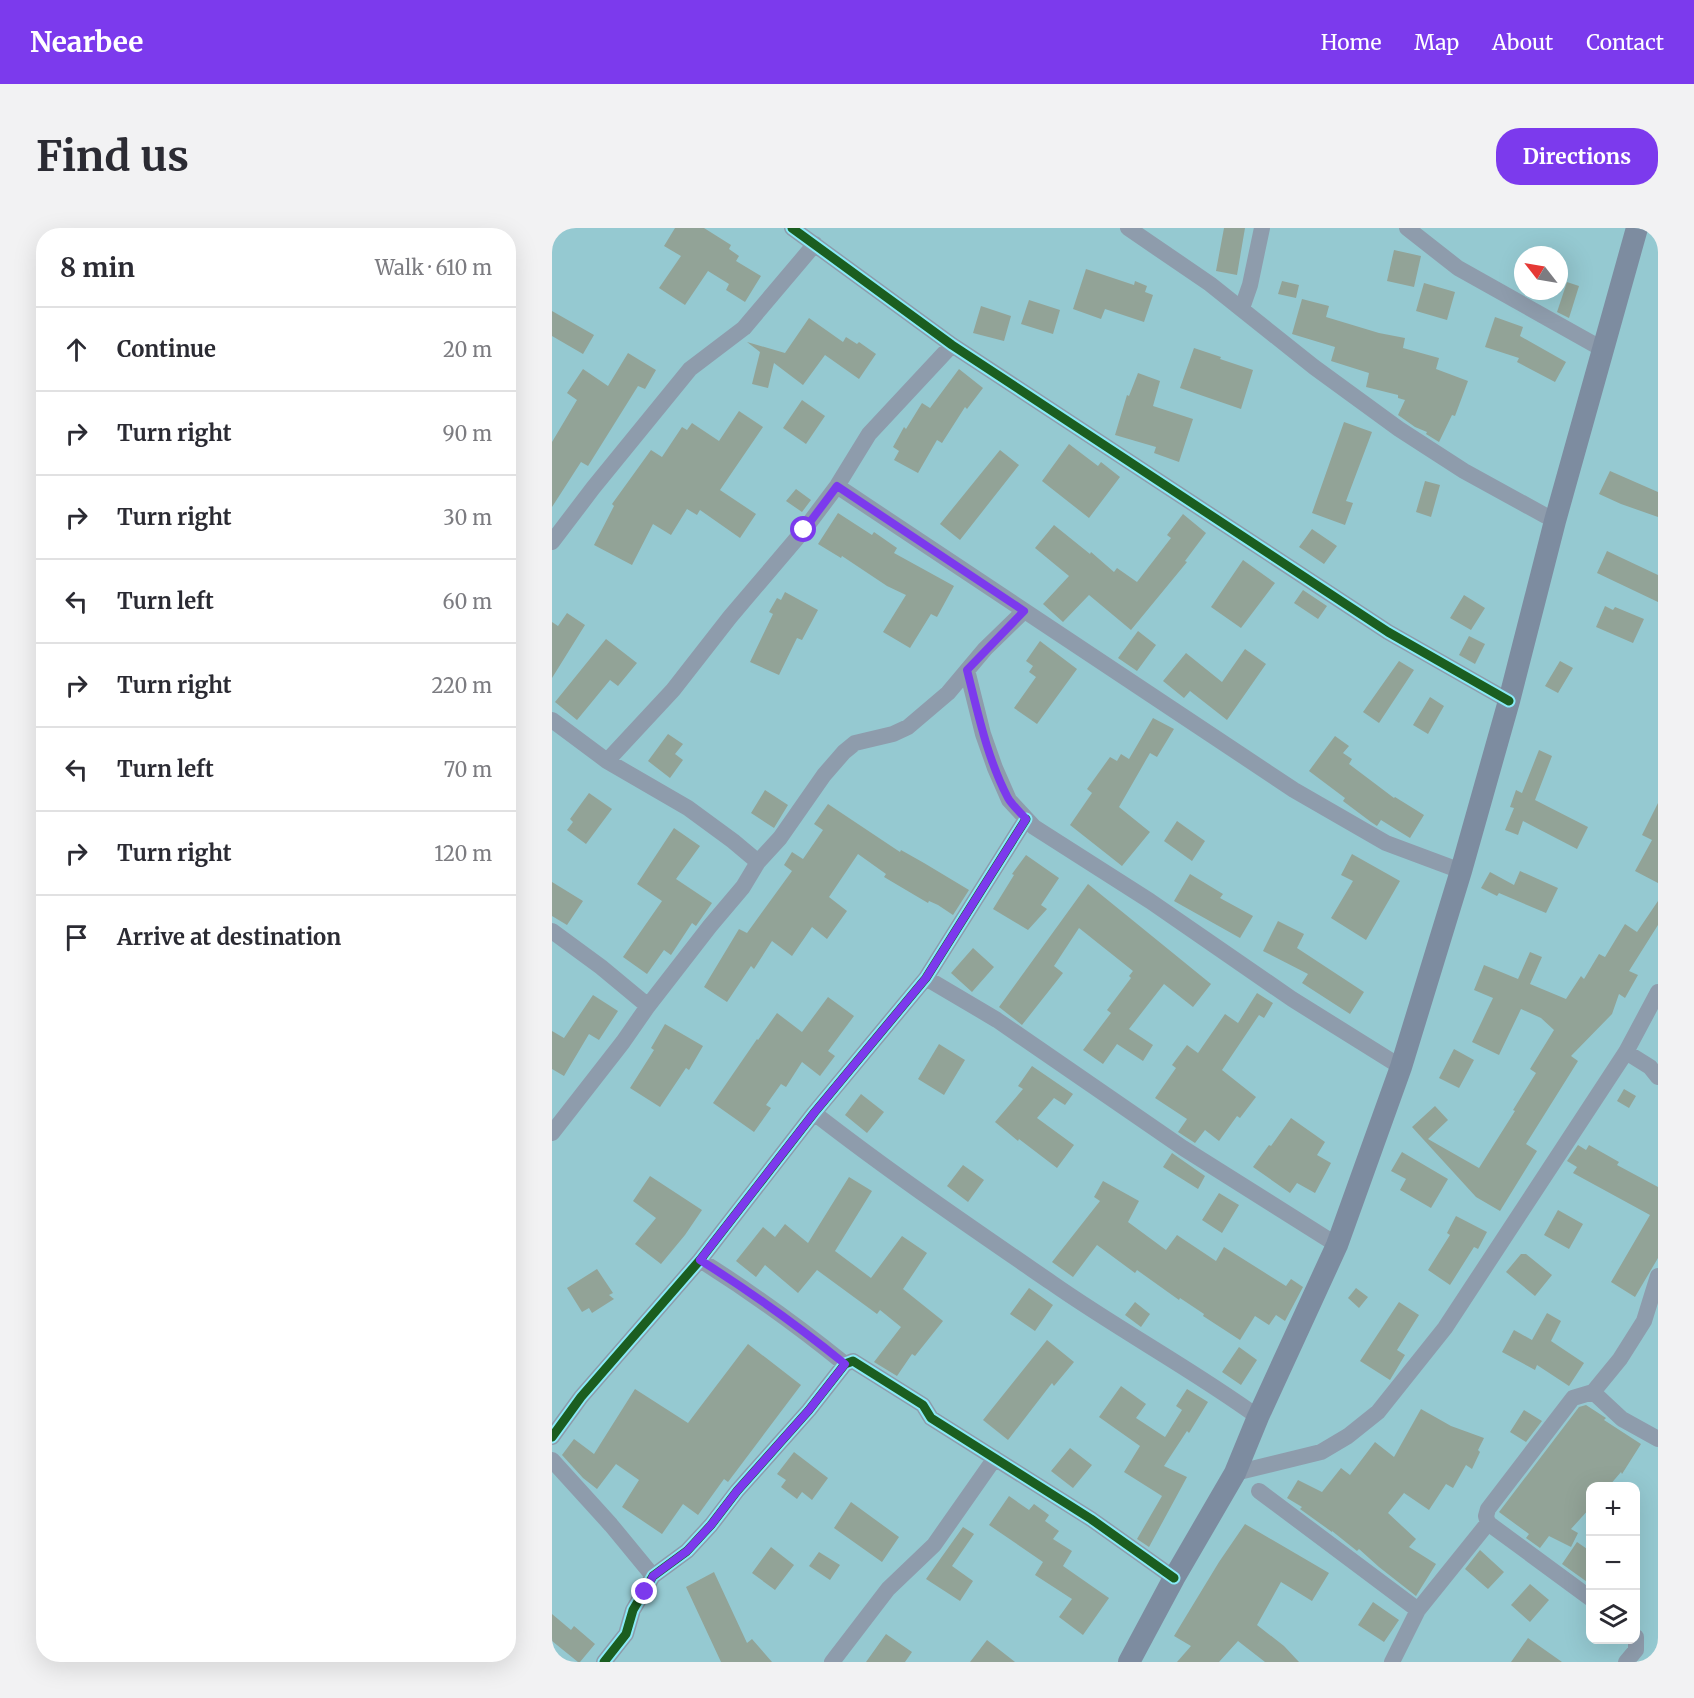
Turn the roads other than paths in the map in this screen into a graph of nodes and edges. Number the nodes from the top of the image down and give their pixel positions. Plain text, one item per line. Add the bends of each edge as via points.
1 (792, 228) edge
2 (1128, 228) edge
3 (1262, 228) edge
4 (1407, 228) edge
5 (1637, 228) edge
6 (815, 244) junction
7 (1242, 308) junction
8 (952, 345) junction
9 (1604, 350) junction
10 (837, 486) junction
11 (1555, 521) junction
12 (552, 542) edge
13 (1024, 611) junction
14 (967, 670) junction
15 (1509, 701) junction
16 (552, 720) edge
17 (607, 761) junction
18 (1026, 819) junction
19 (758, 862) junction
20 (1461, 871) junction
21 (552, 932) edge
22 (926, 978) junction
23 (1658, 992) edge
24 (648, 1006) junction
25 (1626, 1052) junction
26 (1401, 1067) junction
27 (1658, 1077) edge
28 (814, 1113) junction
29 (552, 1133) edge
30 (1337, 1245) junction
31 (700, 1260) junction
32 (1658, 1276) edge
33 (845, 1364) junction
34 (1593, 1392) junction
35 (1258, 1417) junction
36 (552, 1437) edge
37 (1658, 1439) edge
38 (995, 1458) junction
39 (552, 1460) edge
40 (1235, 1473) junction
41 (1259, 1491) dead end
42 (1488, 1523) junction
43 (653, 1576) junction
44 (1173, 1578) junction
45 (1586, 1596) edge
46 (1418, 1610) junction
47 (1636, 1644) edge
48 (604, 1662) edge
49 (832, 1662) edge
50 (1129, 1662) edge
51 (1392, 1662) edge
52 (1628, 1662) edge

1 - 6 street
2 - 7 street
3 - 7 street
4 - 9 street via 1458,268
5 - 9 main road
6 - 8 street
6 - 12 street via 744,328 690,369
7 - 11 street via 1399,429 1464,471
8 - 10 street via 868,434
8 - 15 street via 1388,632
9 - 11 main road
10 - 13 street
10 - 17 street via 673,690
11 - 15 main road
13 - 14 street
13 - 20 street via 1294,790 1386,843
14 - 18 street via 995,768 1009,800
14 - 19 street via 948,693 908,727 855,743 844,752
15 - 20 main road
16 - 17 street
17 - 19 street via 688,808
18 - 22 street
18 - 26 street via 1292,999
19 - 24 street via 743,887
20 - 26 main road
21 - 24 street
22 - 28 street
22 - 30 street via 998,1020 1183,1148
23 - 25 street
24 - 29 street
25 - 27 street
25 - 40 street via 1445,1328 1378,1412 1321,1452
26 - 30 main road
28 - 31 street
28 - 35 street via 881,1165 1052,1284
30 - 35 main road
31 - 33 street via 756,1295
31 - 36 street via 581,1397
32 - 34 street via 1644,1321
33 - 38 street via 853,1361 867,1369 923,1405 932,1418
33 - 43 street via 711,1525 687,1551
34 - 37 street via 1622,1419
34 - 42 street via 1574,1398 1488,1509
35 - 40 main road
38 - 44 street via 1091,1519
38 - 49 street via 934,1545 888,1589
39 - 43 street
40 - 44 main road
41 - 46 street
42 - 45 street
42 - 46 street
43 - 48 street via 633,1610 626,1634
44 - 50 main road
46 - 51 street
47 - 52 street

